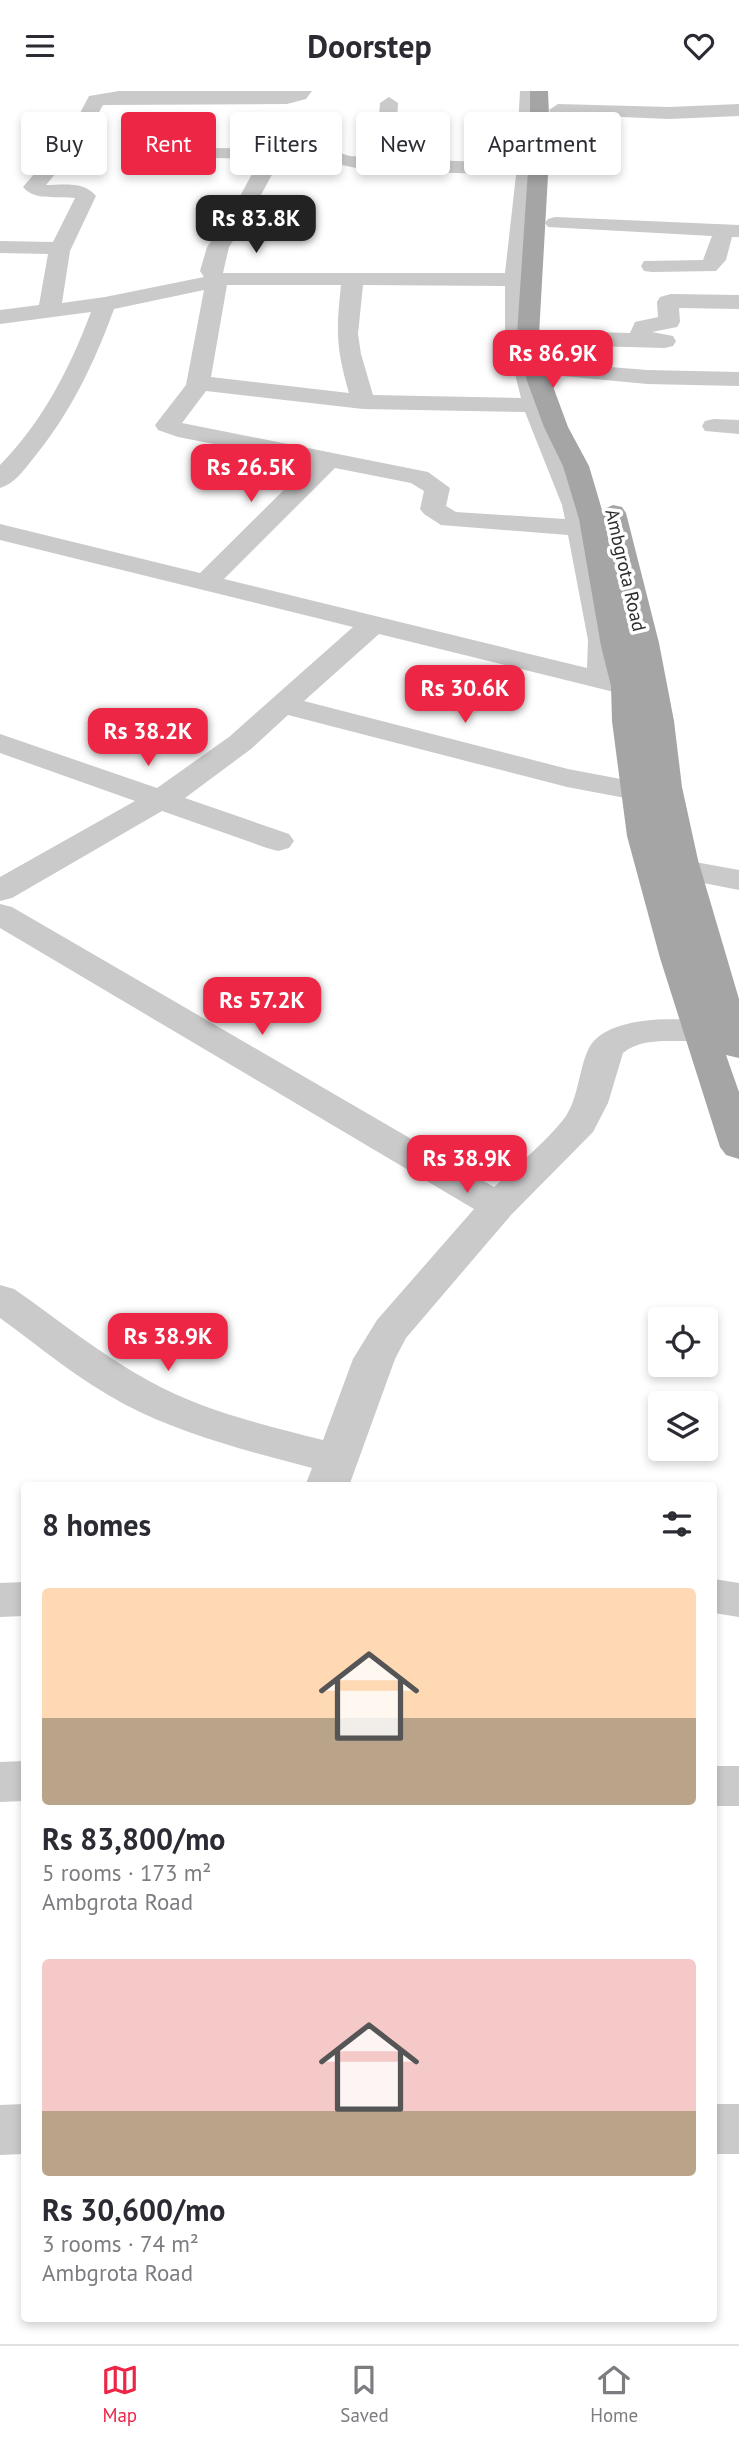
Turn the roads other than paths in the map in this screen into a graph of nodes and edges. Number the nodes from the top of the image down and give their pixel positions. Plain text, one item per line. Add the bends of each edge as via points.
1 (303, 91) edge
2 (529, 91) edge
3 (230, 94) edge
4 (551, 97) edge
5 (389, 103) dead end
6 (739, 110) edge
7 (388, 112) edge
8 (528, 112) edge
9 (230, 157) edge
10 (261, 175) edge
11 (525, 175) edge
12 (555, 223) junction
13 (731, 230) edge
14 (0, 247) edge
15 (59, 248) junction
16 (652, 266) dead end
17 (353, 278) junction
18 (217, 279) junction
19 (516, 280) junction
20 (739, 302) edge
21 (105, 304) junction
22 (50, 312) junction
23 (0, 317) edge
24 (553, 338) junction
25 (643, 341) junction
26 (685, 342) dead end
27 (561, 370) junction
28 (739, 379) edge
29 (199, 383) junction
30 (363, 402) junction
31 (534, 405) junction
32 (714, 426) dead end
33 (739, 427) edge
34 (330, 459) junction
35 (0, 479) edge
36 (580, 528) junction
37 (0, 532) edge
38 (206, 582) junction
39 (373, 624) junction
40 (613, 683) junction
41 (283, 705) junction
42 (0, 743) edge
43 (636, 791) junction
44 (162, 800) junction
45 (278, 841) dead end
46 (684, 870) junction
47 (739, 880) edge
48 (0, 891) edge
49 (0, 914) edge
50 (727, 1028) edge
51 (739, 1147) edge
52 (497, 1206) junction
53 (0, 1298) edge
54 (331, 1472) edge
55 (717, 1596) edge
56 (21, 1599) edge
57 (0, 1600) edge
58 (739, 1600) edge
59 (21, 1781) edge
60 (0, 1782) edge
61 (717, 1786) edge
62 (739, 1786) edge
63 (21, 2129) edge
64 (717, 2129) edge
65 (739, 2129) edge
66 (0, 2130) edge

1 - 3 street via 291,97
2 - 8 street
3 - 9 street via 213,158
3 - 15 street via 96,100 78,134 33,187 85,194
4 - 6 street via 659,113
4 - 12 main road, Ambgrota Road
4 - 40 main road via 540,139 527,331 539,381 576,467 592,519 612,631
5 - 7 street
10 - 18 street via 218,247 211,271
11 - 19 street
12 - 13 street
12 - 24 main road, Ambgrota Road
13 - 16 street via 708,266
14 - 15 street
15 - 22 street
17 - 18 street
17 - 19 street
17 - 30 street via 347,334
18 - 21 street
18 - 29 street
19 - 31 street via 516,334
20 - 25 street via 668,302 669,322 643,327
21 - 22 street
21 - 35 street via 56,416
22 - 23 street
24 - 25 street
24 - 27 main road, Ambgrota Road
25 - 26 street
27 - 28 street
27 - 46 main road, Ambgrota Road via 621,537
29 - 30 street
29 - 34 street via 168,422 170,427
30 - 31 street
31 - 36 street via 571,493
32 - 33 street
34 - 36 street via 428,480 438,492 435,512 450,519
34 - 38 street
36 - 40 street
37 - 38 street
38 - 39 street
39 - 40 street
39 - 41 street
40 - 43 main road via 627,722
41 - 43 street via 567,778
41 - 44 street
42 - 44 street
43 - 50 main road via 656,886
44 - 45 street
44 - 48 street
46 - 47 street
46 - 50 main road, Ambgrota Road
49 - 52 street
50 - 51 main road
50 - 52 street via 635,1032 612,1043 580,1124
52 - 54 street via 391,1330 374,1359
53 - 54 street via 137,1392
55 - 58 street
56 - 57 street
59 - 60 street
61 - 62 street
63 - 66 street
64 - 65 street

